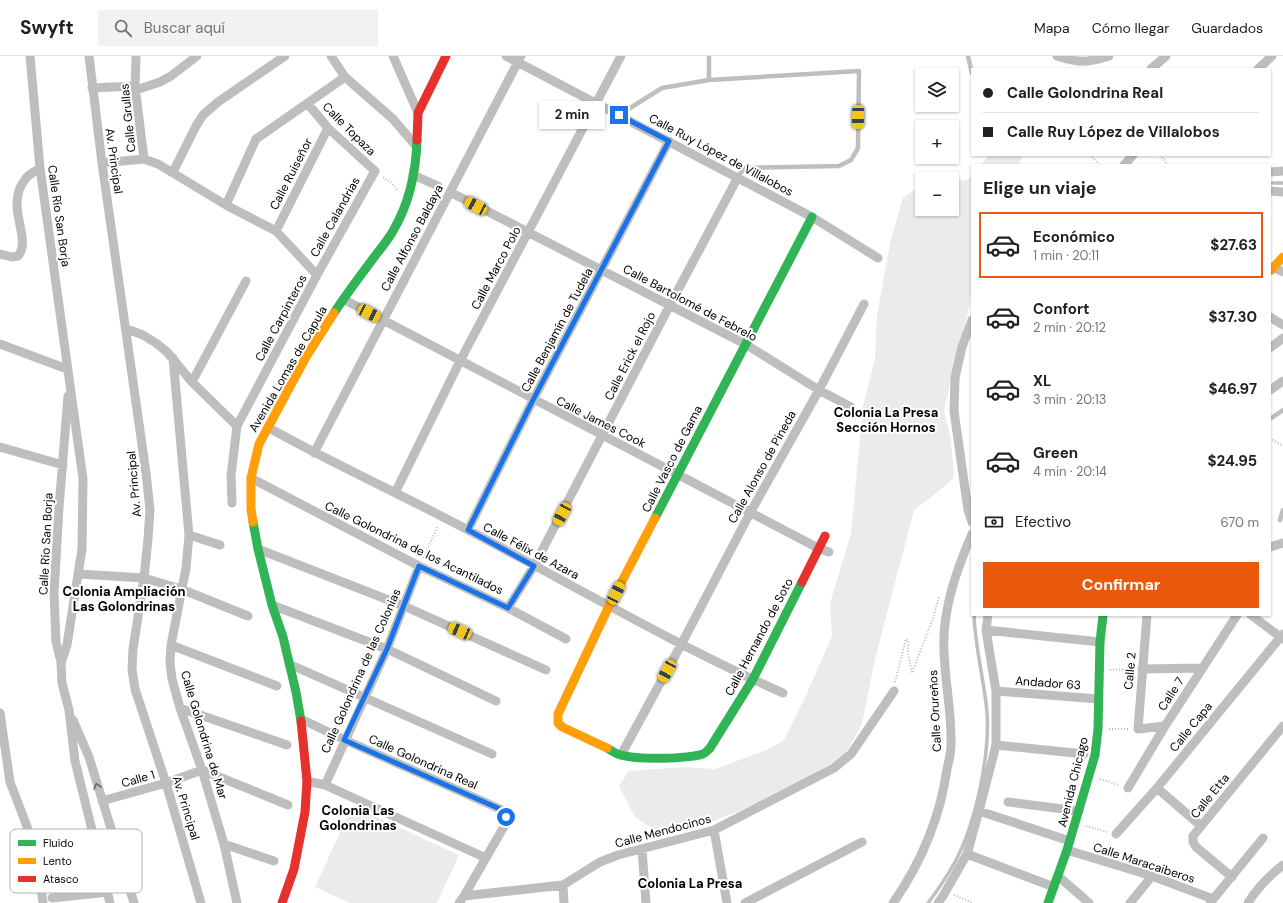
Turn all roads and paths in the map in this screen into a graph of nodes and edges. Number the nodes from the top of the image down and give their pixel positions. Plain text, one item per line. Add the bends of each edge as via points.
1 (30, 56) edge
2 (89, 56) edge
3 (136, 56) edge
4 (197, 56) edge
5 (285, 56) edge
6 (331, 56) edge
7 (392, 56) edge
8 (446, 56) edge
9 (506, 56) edge
10 (621, 56) edge
11 (709, 56) edge
12 (968, 56) edge
13 (1057, 56) edge
14 (1109, 56) edge
15 (1166, 56) edge
16 (1272, 56) edge
17 (519, 59) edge
18 (1094, 65) edge
19 (1152, 68) edge
20 (1259, 68) edge
21 (971, 69) edge
22 (345, 77) junction
23 (709, 80) junction
24 (92, 88) junction
25 (136, 88) junction
26 (596, 103) junction
27 (308, 104) junction
28 (418, 113) junction
29 (619, 115) junction
30 (328, 128) junction
31 (669, 141) junction
32 (417, 147) junction
33 (1091, 156) edge
34 (1132, 156) edge
35 (1161, 156) edge
36 (144, 159) junction
37 (102, 163) junction
38 (1099, 164) edge
39 (1125, 164) edge
40 (1167, 164) edge
41 (40, 168) junction
42 (375, 171) junction
43 (1283, 171) edge
44 (173, 172) junction
45 (1271, 172) edge
46 (413, 175) junction
47 (738, 177) junction
48 (438, 186) dead end
49 (1271, 191) edge
50 (450, 192) junction
51 (1283, 192) edge
52 (407, 202) junction
53 (226, 205) junction
54 (812, 217) junction
55 (276, 231) junction
56 (528, 233) junction
57 (0, 254) edge
58 (1283, 257) edge
59 (878, 258) dead end
60 (1272, 269) edge
61 (602, 270) junction
62 (1283, 272) edge
63 (317, 275) junction
64 (246, 281) dead end
65 (343, 299) junction
66 (864, 304) dead end
67 (670, 305) junction
68 (1271, 318) edge
69 (382, 319) junction
70 (971, 323) edge
71 (1283, 325) edge
72 (127, 329) junction
73 (1283, 338) edge
74 (0, 344) edge
75 (745, 344) junction
76 (1271, 347) edge
77 (173, 358) junction
78 (460, 361) junction
79 (67, 368) junction
80 (69, 379) junction
81 (1283, 381) edge
82 (192, 382) junction
83 (1271, 389) edge
84 (819, 390) junction
85 (533, 400) junction
86 (851, 407) dead end
87 (1283, 410) edge
88 (1271, 418) edge
89 (237, 426) junction
90 (269, 428) junction
91 (603, 436) junction
92 (1271, 439) edge
93 (1283, 446) edge
94 (0, 447) edge
95 (314, 453) junction
96 (63, 465) junction
97 (678, 474) junction
98 (251, 478) junction
99 (395, 493) junction
100 (232, 503) dead end
101 (1283, 510) edge
102 (750, 513) junction
103 (443, 517) junction
104 (971, 519) edge
105 (1280, 520) dead end
106 (468, 530) junction
107 (189, 535) junction
108 (825, 536) dead end
109 (971, 536) edge
110 (1283, 543) edge
111 (220, 545) dead end
112 (1271, 547) edge
113 (818, 548) junction
114 (258, 549) junction
115 (829, 552) dead end
116 (419, 566) junction
117 (534, 566) junction
118 (79, 574) junction
119 (144, 578) junction
120 (181, 589) junction
121 (941, 590) dead end
122 (272, 604) junction
123 (404, 606) junction
124 (609, 606) junction
125 (508, 608) junction
126 (248, 616) dead end
127 (988, 616) edge
128 (1103, 616) edge
129 (1147, 616) edge
130 (1236, 616) edge
131 (1252, 616) edge
132 (986, 630) junction
133 (1282, 637) edge
134 (566, 639) dead end
135 (1100, 642) junction
136 (682, 643) junction
137 (171, 645) junction
138 (387, 649) junction
139 (61, 663) junction
140 (289, 664) junction
141 (1202, 668) junction
142 (1142, 669) junction
143 (546, 670) dead end
144 (1099, 671) junction
145 (753, 679) junction
146 (277, 686) dead end
147 (894, 691) joint
148 (996, 691) junction
149 (783, 693) dead end
150 (364, 697) junction
151 (1098, 699) junction
152 (496, 701) dead end
153 (180, 708) junction
154 (69, 710) junction
155 (0, 714) edge
156 (301, 719) junction
157 (1, 724) edge
158 (1165, 726) junction
159 (1283, 726) edge
160 (1138, 728) junction
161 (1098, 729) junction
162 (344, 740) junction
163 (996, 745) junction
164 (287, 746) dead end
165 (492, 754) dead end
166 (1084, 754) dead end
167 (621, 755) junction
168 (202, 770) junction
169 (1089, 776) junction
170 (307, 781) junction
171 (166, 783) junction
172 (325, 785) junction
173 (1128, 788) joint
174 (1157, 788) junction
175 (102, 801) junction
176 (1008, 802) dead end
177 (288, 805) dead end
178 (979, 811) junction
179 (1079, 811) junction
180 (1075, 823) junction
181 (1201, 826) junction
182 (28, 829) edge
183 (92, 829) edge
184 (111, 829) edge
185 (714, 830) junction
186 (1116, 834) joint
187 (1263, 838) dead end
188 (1070, 841) junction
189 (862, 842) dead end
190 (224, 844) junction
191 (642, 849) junction
192 (1067, 850) junction
193 (967, 854) junction
194 (486, 858) junction
195 (274, 861) dead end
196 (1283, 865) edge
197 (1058, 876) junction
198 (1152, 876) junction
199 (1232, 877) junction
200 (563, 885) junction
201 (1054, 886) junction
202 (946, 891) junction
203 (101, 893) edge
204 (108, 893) edge
205 (131, 893) edge
206 (461, 899) edge
207 (48, 901) edge
208 (1212, 901) edge
209 (110, 903) edge
210 (134, 903) edge
211 (201, 903) edge
212 (237, 903) edge
213 (282, 903) edge
214 (564, 903) edge
215 (646, 903) edge
216 (727, 903) edge
217 (745, 903) edge
218 (893, 903) edge
219 (938, 903) edge
220 (973, 903) edge
221 (1048, 903) edge
222 (1089, 903) edge
223 (1130, 903) edge
224 (1248, 903) edge

1 - 41 street, Calle Río San Borja
2 - 24 street, Av. Principal
3 - 25 street, Calle Grullas
4 - 25 street via 160,82
5 - 44 street via 218,102 204,116 196,126
6 - 22 street
7 - 28 street
8 - 28 street, Avenida Lomas de Capula
9 - 17 street, Calle Ruy López de Villalobos
10 - 26 street, Calle Marco Polo
11 - 23 lane
12 - 21 lane
13 - 18 street
14 - 18 street
15 - 19 street
16 - 20 street
17 - 26 street, Calle Ruy López de Villalobos
17 - 50 street, Calle Alfonso Baldaya
22 - 27 street
22 - 32 street via 393,119
23 - 29 lane via 662,88
23 - 47 lane via 859,71 858,148 851,160 839,166 744,168
24 - 25 street
24 - 37 street, Av. Principal
25 - 36 street, Calle Grullas
26 - 29 street, Calle Ruy López de Villalobos
26 - 56 street, Calle Marco Polo
27 - 30 street, Calle Topaza
27 - 53 street via 256,139
28 - 32 street, Avenida Lomas de Capula
29 - 31 street, Calle Ruy López de Villalobos
30 - 42 street, Calle Topaza
30 - 55 street, Calle Ruiseñor
31 - 47 street, Calle Ruy López de Villalobos
31 - 61 street, Calle Benjamín de Tudela
32 - 46 street, Avenida Lomas de Capula
33 - 38 path
34 - 39 street
35 - 40 path
36 - 37 street, Calle Grullas
36 - 44 street, Calle Carpinteros
37 - 72 street, Av. Principal
41 - 57 street via 26,177 16,200 23,241 22,251 18,256 12,257
41 - 79 street, Calle Río San Borja
42 - 52 path via 392,183
42 - 63 street, Calle Calandrias
43 - 45 street
44 - 53 street, Calle Carpinteros
46 - 48 street
46 - 52 street, Avenida Lomas de Capula
47 - 54 street, Calle Ruy López de Villalobos
47 - 67 street, Calle Erick el Rojo
49 - 51 street
50 - 56 street, Calle Bartolomé de Febrelo
50 - 69 street, Calle Alfonso Baldaya
52 - 65 street, Avenida Lomas de Capula via 393,232
53 - 55 street, Calle Carpinteros
54 - 59 street, Calle Ruy López de Villalobos
54 - 75 street, Calle Vasco de Gama
55 - 63 street, Calle Carpinteros
56 - 61 street, Calle Bartolomé de Febrelo
56 - 78 street, Calle Marco Polo
58 - 60 street
60 - 62 street
61 - 67 street, Calle Bartolomé de Febrelo
61 - 85 street, Calle Benjamín de Tudela
63 - 89 street, Calle Carpinteros
64 - 82 street
65 - 69 street, Calle James Cook
65 - 90 street, Avenida Lomas de Capula via 306,357
66 - 84 street, Calle Alonso de Pineda
67 - 75 street, Calle Bartolomé de Febrelo
67 - 91 street, Calle Erick el Rojo
68 - 71 street
69 - 78 street, Calle James Cook
69 - 95 street, Calle Alfonso Baldaya
70 - 104 street via 955,378 954,411
72 - 77 street via 156,343
72 - 119 street, Av. Principal via 150,510
73 - 76 street
74 - 79 street
75 - 84 street, Calle Bartolomé de Febrelo
75 - 97 street, Calle Vasco de Gama
77 - 82 street
77 - 107 street, Calle Golondrina de Mar
78 - 85 street, Calle James Cook
78 - 99 street, Calle Marco Polo
79 - 80 street, Calle Río San Borja
80 - 96 street, Calle Río San Borja
80 - 118 street, Calle Río San Borja via 83,479
81 - 83 street
82 - 89 street
84 - 86 street, Calle Bartolomé de Febrelo
84 - 102 street, Calle Alonso de Pineda
85 - 91 street, Calle James Cook
85 - 106 street, Calle Benjamín de Tudela
87 - 88 lane
89 - 100 street, Calle Carpinteros via 230,490
90 - 95 street, Calle Félix de Azara
90 - 98 street, Avenida Lomas de Capula via 259,444
91 - 97 street, Calle James Cook
91 - 117 street, Calle Erick el Rojo
92 - 93 path
94 - 96 street
95 - 99 street, Calle Félix de Azara
96 - 139 street, Calle Río San Borja via 54,593 56,642
97 - 102 street, Calle James Cook
97 - 124 street, Calle Vasco de Gama
98 - 114 street, Avenida Lomas de Capula via 251,509
98 - 116 street, Calle Golondrina de los Acantilados
99 - 103 street, Calle Félix de Azara
101 - 105 lane
102 - 113 street, Calle James Cook
102 - 136 street, Calle Alonso de Pineda
103 - 106 street, Calle Félix de Azara
103 - 116 path
106 - 117 street, Calle Félix de Azara
107 - 111 street
107 - 120 street, Calle Golondrina de Mar
108 - 113 street, Calle Hernando de Soto
109 - 218 street, Calle Orureños via 947,608 944,650 951,746 944,789 936,821 920,859
110 - 112 street
113 - 115 street, Calle James Cook
113 - 145 street, Calle Hernando de Soto
114 - 122 street, Avenida Lomas de Capula
114 - 123 street
116 - 123 street, Calle Golondrina de las Colonias
116 - 125 street, Calle Golondrina de los Acantilados
117 - 124 street, Calle Félix de Azara
117 - 125 street, Calle Erick el Rojo
118 - 119 street
118 - 139 street, Calle Río San Borja via 67,645
119 - 120 street
119 - 171 street, Av. Principal via 132,670 135,689
120 - 126 street
120 - 137 street, Calle Golondrina de Mar
121 - 147 path via 912,673 906,639
122 - 138 street
122 - 140 street, Avenida Lomas de Capula
123 - 138 street, Calle Golondrina de las Colonias
123 - 143 street
124 - 136 street, Calle Félix de Azara
124 - 167 street, Calle Vasco de Gama via 558,714 558,723
125 - 134 street, Calle Golondrina de los Acantilados
127 - 132 street
128 - 135 street, Avenida Chicago
129 - 142 street, Calle 2
130 - 141 street, Calle 7
131 - 133 street
132 - 135 street
132 - 148 street
133 - 174 street, Calle Capa
135 - 144 street, Avenida Chicago
136 - 145 street, Calle Félix de Azara
136 - 167 street, Calle Alonso de Pineda
137 - 146 street
137 - 153 street, Calle Golondrina de Mar via 172,679
138 - 150 street, Calle Golondrina de las Colonias
138 - 152 street
139 - 154 street, Calle Río San Borja via 62,683
140 - 150 street
140 - 156 street, Avenida Lomas de Capula
141 - 142 street
141 - 158 street, Calle 7
142 - 144 path
142 - 160 street, Calle 2
144 - 151 street, Avenida Chicago
145 - 149 street, Calle Félix de Azara
145 - 167 street, Calle Hernando de Soto via 705,753 641,759
147 - 185 street, Calle Mendocinos via 850,754 834,768
148 - 151 street, Andador 63
148 - 163 street
150 - 162 street, Calle Golondrina de las Colonias
150 - 165 street
151 - 161 street, Avenida Chicago
153 - 164 street
153 - 168 street, Calle Golondrina de Mar
175 -> 154 street, Calle Río San Borja via 89,757
154 - 183 street, Calle Río San Borja via 75,761
155 - 157 street
156 - 162 street, Calle Golondrina Real
156 - 170 street, Avenida Lomas de Capula
157 - 182 street via 10,782
158 - 160 street
158 - 173 street, Calle 7
159 - 181 street, Calle Etta
160 - 161 path
161 - 169 street, Avenida Chicago
162 - 172 street, Calle Golondrina de las Colonias
162 - 194 street, Calle Golondrina Real via 504,812 506,823
163 - 166 street
163 - 178 street
168 - 171 street, Calle 1
168 - 177 street
168 - 190 street, Calle Golondrina de Mar
169 - 173 path
169 - 179 street, Avenida Chicago
170 - 172 street
170 - 213 street, Avenida Lomas de Capula via 305,812 294,869
171 - 175 street, Calle 1
171 - 211 street, Av. Principal
172 - 194 street
174 - 181 street
174 - 186 street, Calle Capa
175 - 184 street, Calle Río San Borja
176 - 179 street
178 - 188 street
178 - 193 street
179 - 180 street, Avenida Chicago
180 - 186 path
180 - 188 street, Avenida Chicago
181 - 199 street, Calle Etta via 1193,836 1196,847
185 - 191 street, Calle Mendocinos
185 - 216 street
187 - 199 street
188 - 192 street, Avenida Chicago
189 - 217 street
190 - 195 street
190 - 212 street, Calle Golondrina de Mar
191 - 200 street, Calle Mendocinos via 600,862
191 - 215 street
192 - 197 street, Avenida Chicago
192 - 198 street, Calle Maracaiberos
193 - 201 street
193 - 202 street
194 - 206 street
196 - 224 street via 1256,891
197 - 201 street, Avenida Chicago
197 - 222 street
198 - 208 street, Calle Maracaiberos
198 - 223 street
199 - 208 street
200 - 206 street, Calle Mendocinos
200 - 214 street
201 - 221 street, Avenida Chicago
202 - 219 street
202 - 220 path
203 - 207 street
204 - 209 street, Calle Río San Borja
205 - 210 street, Calle Río San Borja

